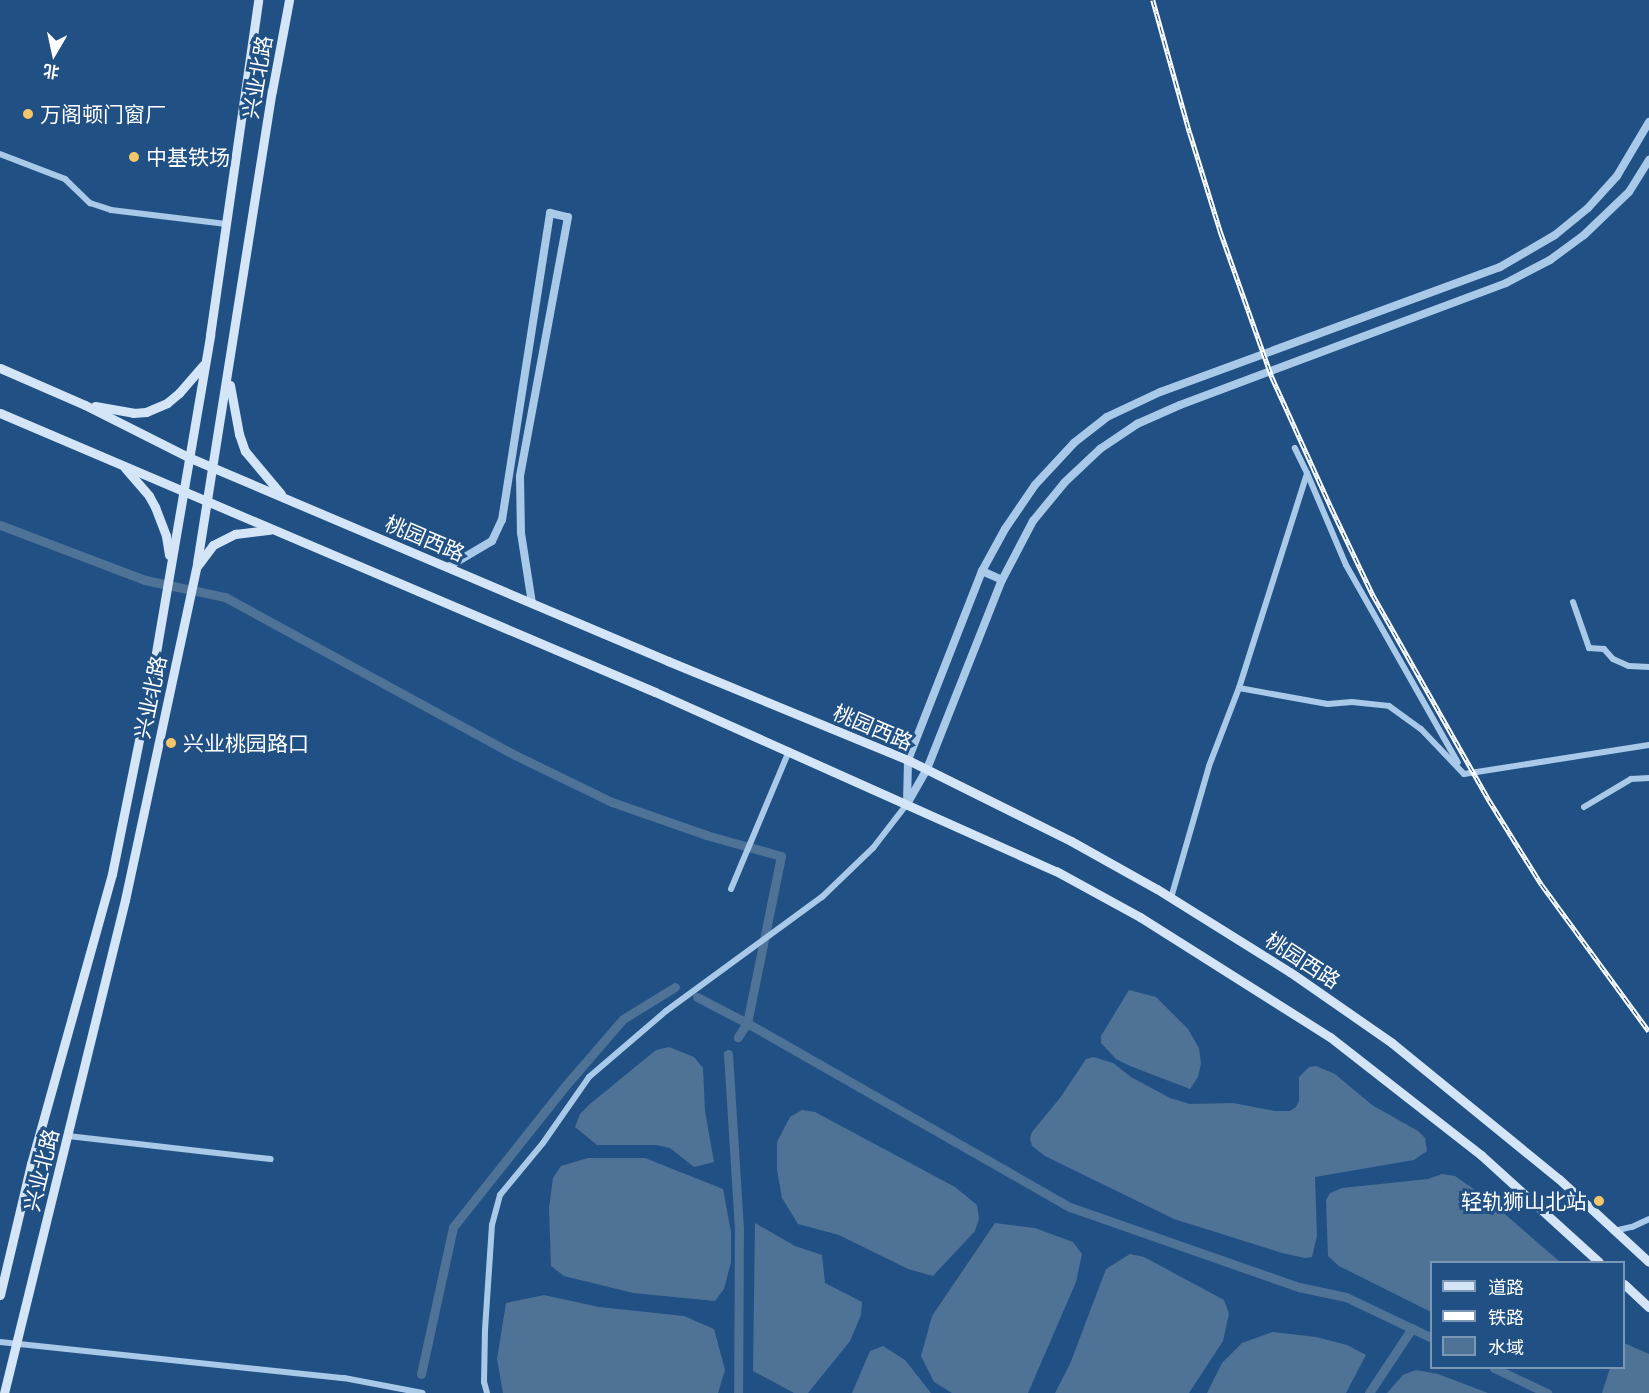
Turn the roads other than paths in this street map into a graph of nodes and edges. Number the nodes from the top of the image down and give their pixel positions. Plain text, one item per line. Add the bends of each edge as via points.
1 (258, 0) edge
2 (290, 0) edge
3 (1649, 122) edge
4 (0, 154) edge
5 (1649, 160) edge
6 (226, 224) junction
7 (205, 363) junction
8 (0, 368) edge
9 (229, 375) junction
10 (85, 405) junction
11 (0, 413) edge
12 (1295, 448) dead end
13 (188, 457) junction
14 (121, 464) junction
15 (214, 467) junction
16 (1307, 473) junction
17 (183, 491) junction
18 (282, 496) junction
19 (208, 502) junction
20 (272, 530) junction
21 (171, 565) junction
22 (196, 567) junction
23 (448, 567) junction
24 (982, 571) junction
25 (1002, 580) junction
26 (1573, 602) dead end
27 (532, 603) junction
28 (1649, 667) edge
29 (1239, 688) junction
30 (1649, 745) edge
31 (789, 752) junction
32 (908, 760) junction
33 (927, 769) junction
34 (1464, 774) junction
35 (1649, 778) edge
36 (907, 804) junction
37 (1584, 807) dead end
38 (731, 889) dead end
39 (1171, 898) junction
40 (68, 1136) junction
41 (271, 1160) dead end
42 (1649, 1219) edge
43 (1614, 1231) junction
44 (1597, 1261) edge
45 (1649, 1262) edge
46 (1625, 1286) edge
47 (0, 1295) edge
48 (1649, 1307) edge
49 (0, 1342) edge
50 (16, 1344) junction
51 (4, 1393) edge
52 (423, 1393) edge
53 (487, 1393) edge

1 - 6 main road, 兴业北路
2 - 9 main road, 兴业北路 via 272,91
3 - 24 street via 1617,176 1588,208 1555,235 1500,267 1160,392 1107,417 1074,443 1035,485
4 - 6 street via 65,178 90,203
5 - 25 street via 1629,192 1584,235 1550,260 1506,283 1137,424 1100,449 1065,482 1033,521
6 - 7 main road, 兴业北路
7 - 10 main road via 179,393 146,412
7 - 13 main road, 兴业北路
8 - 10 main road, 桃园西路
9 - 15 main road, 兴业北路
9 - 18 main road via 245,451
10 - 13 main road, 桃园西路
11 - 14 main road
12 - 16 street
13 - 15 main road, 桃园西路
13 - 17 main road, 兴业北路
14 - 17 main road
14 - 21 main road via 155,507
15 - 18 main road, 桃园西路
15 - 19 main road, 兴业北路
16 - 29 street
16 - 34 street via 1346,565
17 - 19 main road
17 - 21 main road, 兴业北路
18 - 23 main road, 桃园西路
19 - 20 main road
19 - 22 main road, 兴业北路
20 - 22 main road via 235,534 213,544
20 - 31 main road
21 - 47 main road, 兴业北路 via 112,874 31,1164
22 - 40 main road, 兴业北路 via 125,900
23 - 27 main road, 桃园西路
23 - 27 street via 492,541 502,520 550,213 568,217 520,477 521,533
24 - 25 street
24 - 32 street
25 - 33 street
26 - 28 street via 1589,648 1604,649 1613,659 1629,666
27 - 32 main road, 桃园西路
29 - 34 street via 1328,704 1389,706 1421,729
29 - 39 street via 1209,766
30 - 34 street
31 - 36 main road
31 - 38 street
32 - 33 main road, 桃园西路
32 - 36 street
33 - 36 street
33 - 39 main road, 桃园西路 via 1071,841
35 - 37 street via 1631,779
36 - 44 main road via 1056,871 1275,1000 1330,1037 1481,1155
36 - 53 street via 873,848 822,897 666,1011 589,1077 543,1143 500,1195 492,1225 485,1330
39 - 43 main road, 桃园西路 via 1392,1042 1560,1179
40 - 41 street
40 - 50 main road, 兴业北路
42 - 43 street
43 - 45 main road, 桃园西路
46 - 48 main road
49 - 50 street
50 - 51 main road, 兴业北路
50 - 52 street via 344,1378

